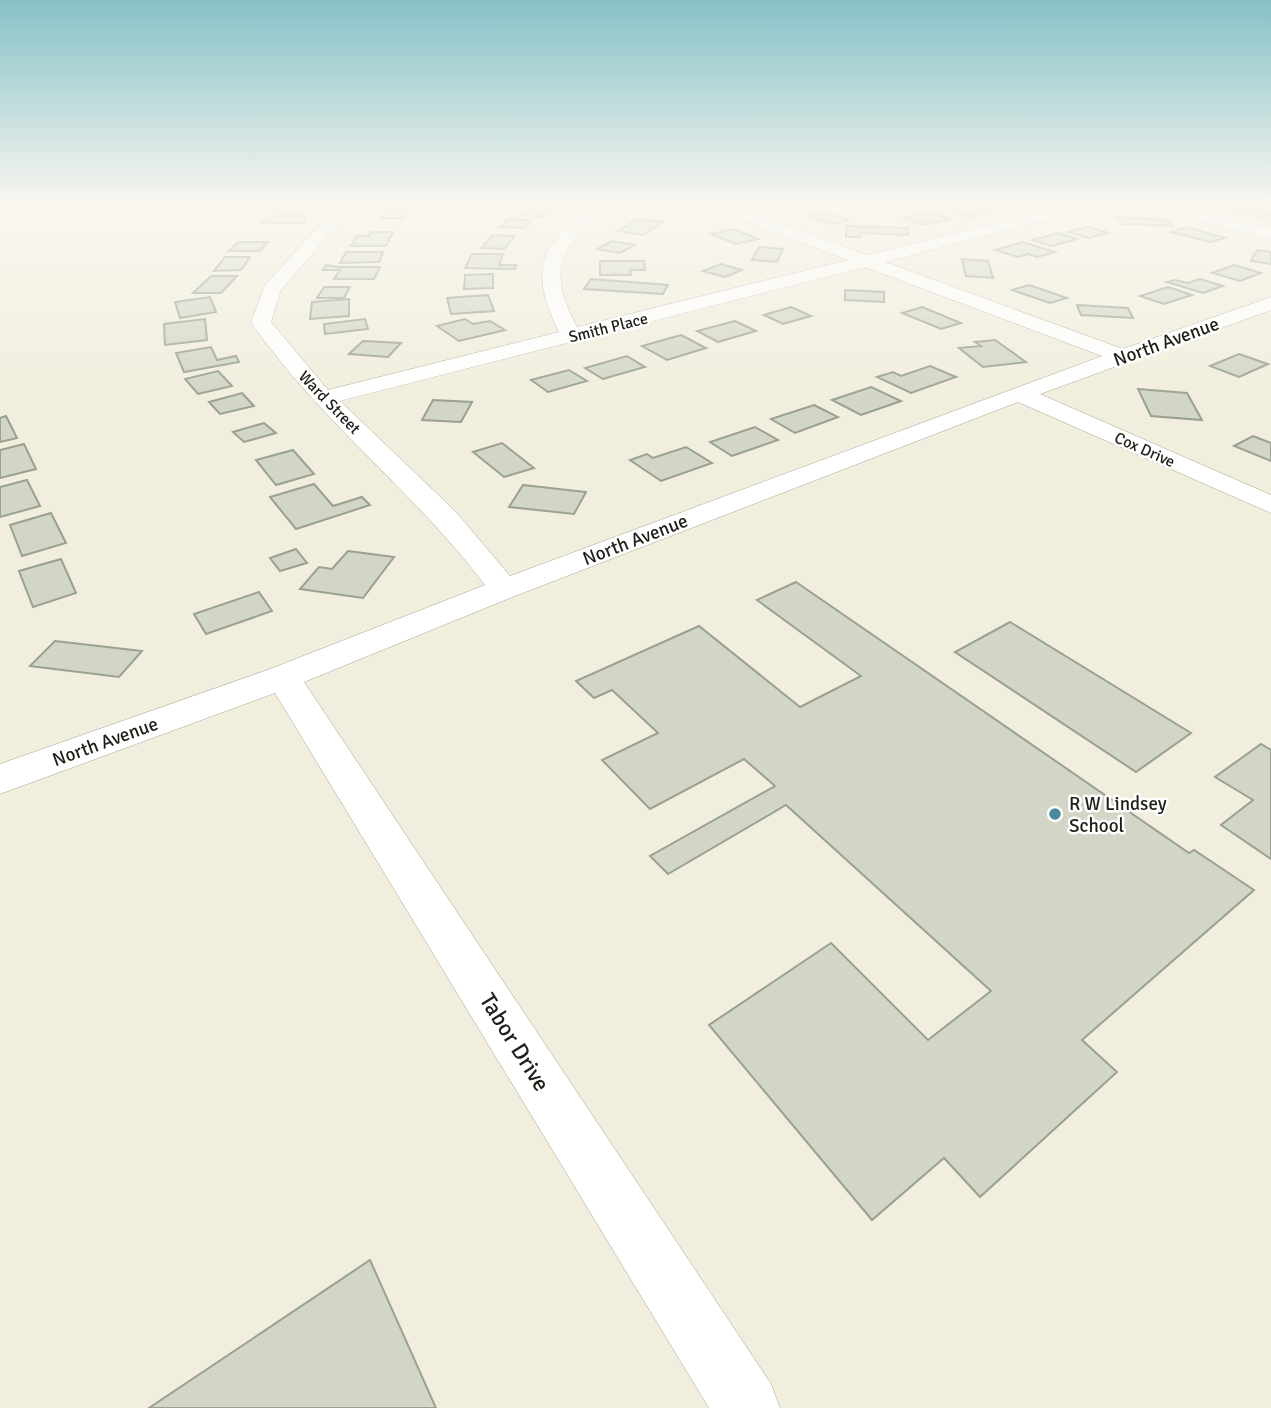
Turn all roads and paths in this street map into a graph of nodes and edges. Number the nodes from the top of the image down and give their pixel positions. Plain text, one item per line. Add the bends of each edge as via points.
1 (290, 269) edge
2 (550, 269) edge
3 (835, 269) edge
4 (886, 269) edge
5 (1271, 303) edge
6 (572, 337) junction
7 (1124, 357) junction
8 (1019, 394) junction
9 (323, 398) junction
10 (1271, 505) edge
11 (504, 589) junction
12 (283, 677) junction
13 (0, 779) edge
14 (747, 1408) edge

1 - 9 street, Ward Street via 272,289 261,322
2 - 6 street via 548,280 557,310
3 - 6 street, Smith Place
4 - 7 street
5 - 7 street, North Avenue
6 - 9 street, Smith Place
7 - 8 street, North Avenue
8 - 10 street, Cox Drive
8 - 11 street, North Avenue
9 - 11 street, Ward Street via 447,518
11 - 12 street, North Avenue
12 - 13 street, North Avenue
12 - 14 street, Tabor Drive

